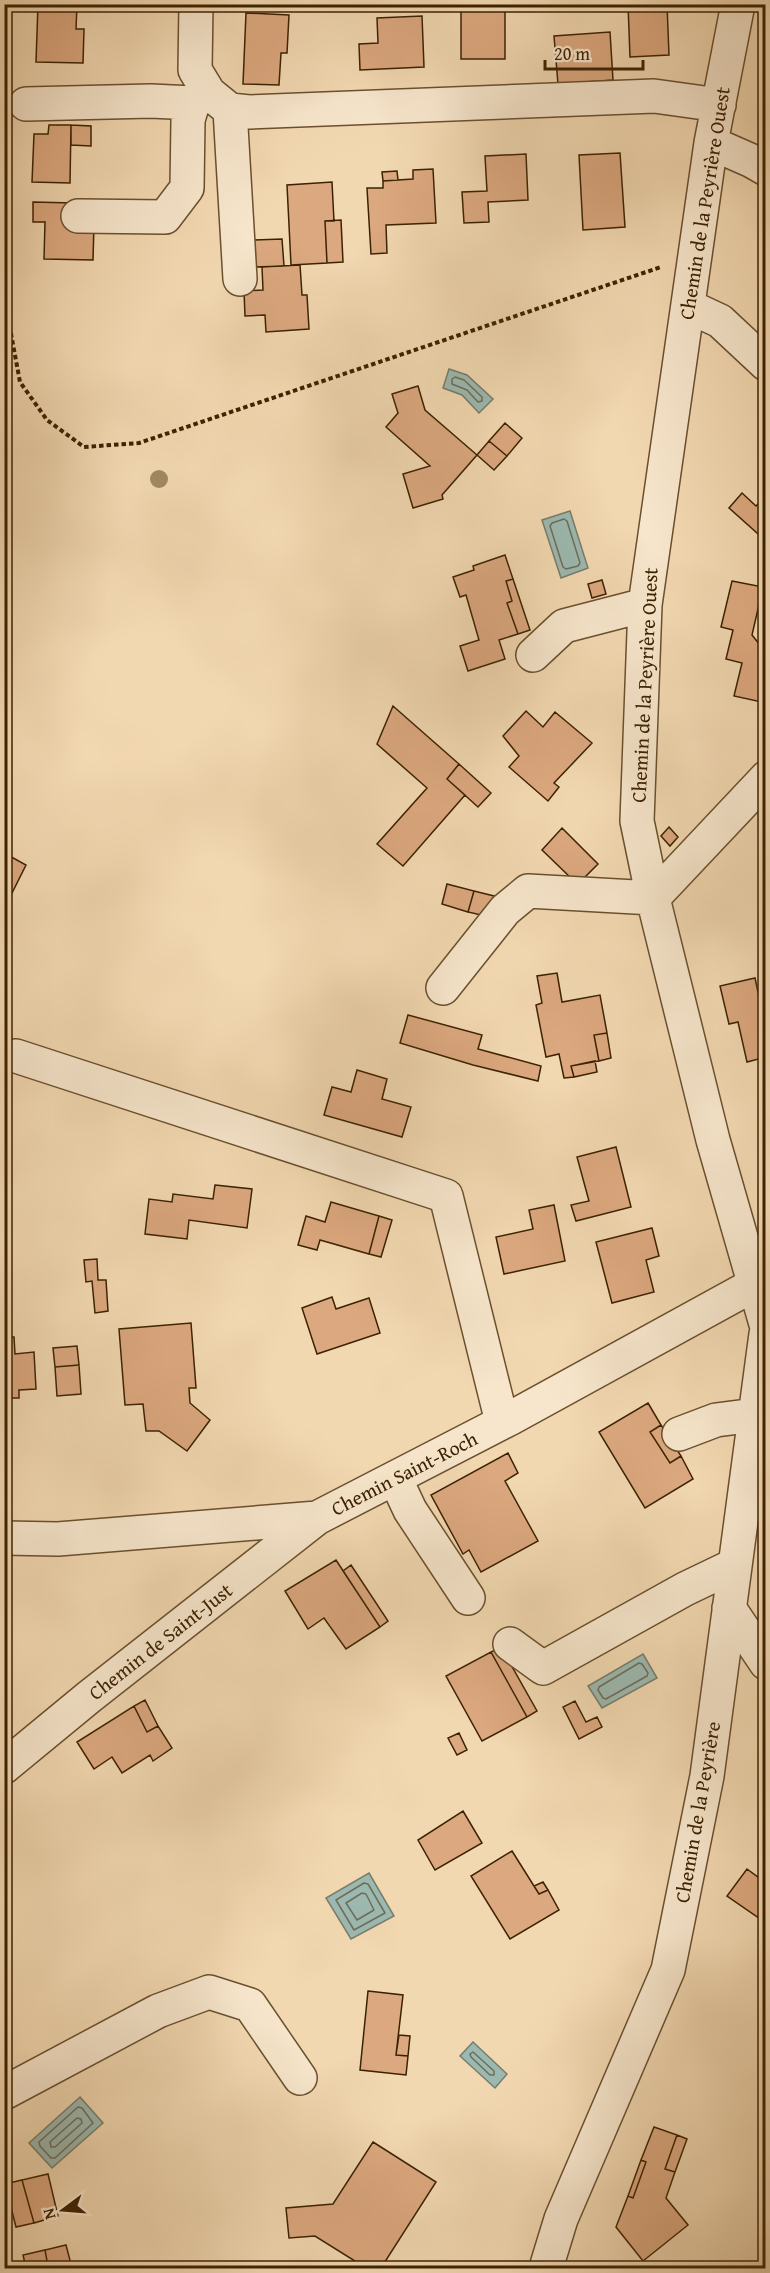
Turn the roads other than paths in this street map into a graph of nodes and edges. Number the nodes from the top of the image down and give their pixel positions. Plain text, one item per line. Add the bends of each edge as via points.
1 (196, 4) edge
2 (738, 4) edge
3 (211, 102) junction
4 (26, 104) dead end
5 (719, 105) junction
6 (711, 143) junction
7 (765, 169) edge
8 (78, 216) dead end
9 (240, 279) dead end
10 (688, 306) junction
11 (765, 364) edge
12 (645, 605) junction
13 (533, 655) dead end
14 (765, 778) edge
15 (653, 898) junction
16 (443, 988) dead end
17 (16, 1056) dead end
18 (760, 1282) edge
19 (765, 1324) edge
20 (765, 1334) edge
21 (755, 1415) junction
22 (502, 1422) junction
23 (679, 1434) dead end
24 (395, 1478) junction
25 (317, 1518) junction
26 (4, 1538) edge
27 (735, 1565) junction
28 (468, 1598) dead end
29 (745, 1620) edge
30 (510, 1644) dead end
31 (765, 1663) edge
32 (4, 1767) edge
33 (300, 2078) dead end
34 (4, 2093) edge
35 (546, 2268) edge

1 - 3 street via 195,70
2 - 5 street, Chemin de la Peyrière Ouest
3 - 4 street
3 - 5 street via 249,112 654,96
3 - 8 street via 188,120 187,188 165,217
3 - 9 street
5 - 6 street, Chemin de la Peyrière Ouest
6 - 7 street
6 - 10 street, Chemin de la Peyrière Ouest
10 - 11 street via 720,321
10 - 12 street, Chemin de la Peyrière Ouest
12 - 13 street via 564,626
12 - 15 street, Chemin de la Peyrière Ouest via 637,821
14 - 15 street
15 - 16 street via 528,891 505,910
15 - 18 street, Chemin de la Peyrière Ouest via 713,1140
17 - 22 street via 446,1196
18 - 19 street
18 - 22 street, Chemin Saint-Roch
20 - 21 street, Chemin de la Peyrière
21 - 23 street via 716,1420
21 - 27 street, Chemin de la Peyrière
22 - 24 street, Chemin Saint-Roch
24 - 25 street, Chemin Saint-Roch
24 - 28 street via 410,1510
25 - 26 street, Chemin Saint-Roch via 58,1539
25 - 32 street, Chemin de Saint-Just
27 - 29 street, Chemin de la Peyrière
27 - 30 street via 543,1668
29 - 31 street
29 - 35 street, Chemin de la Peyrière via 707,1776 668,1970 561,2219
33 - 34 street via 250,2005 209,1992 158,2011

